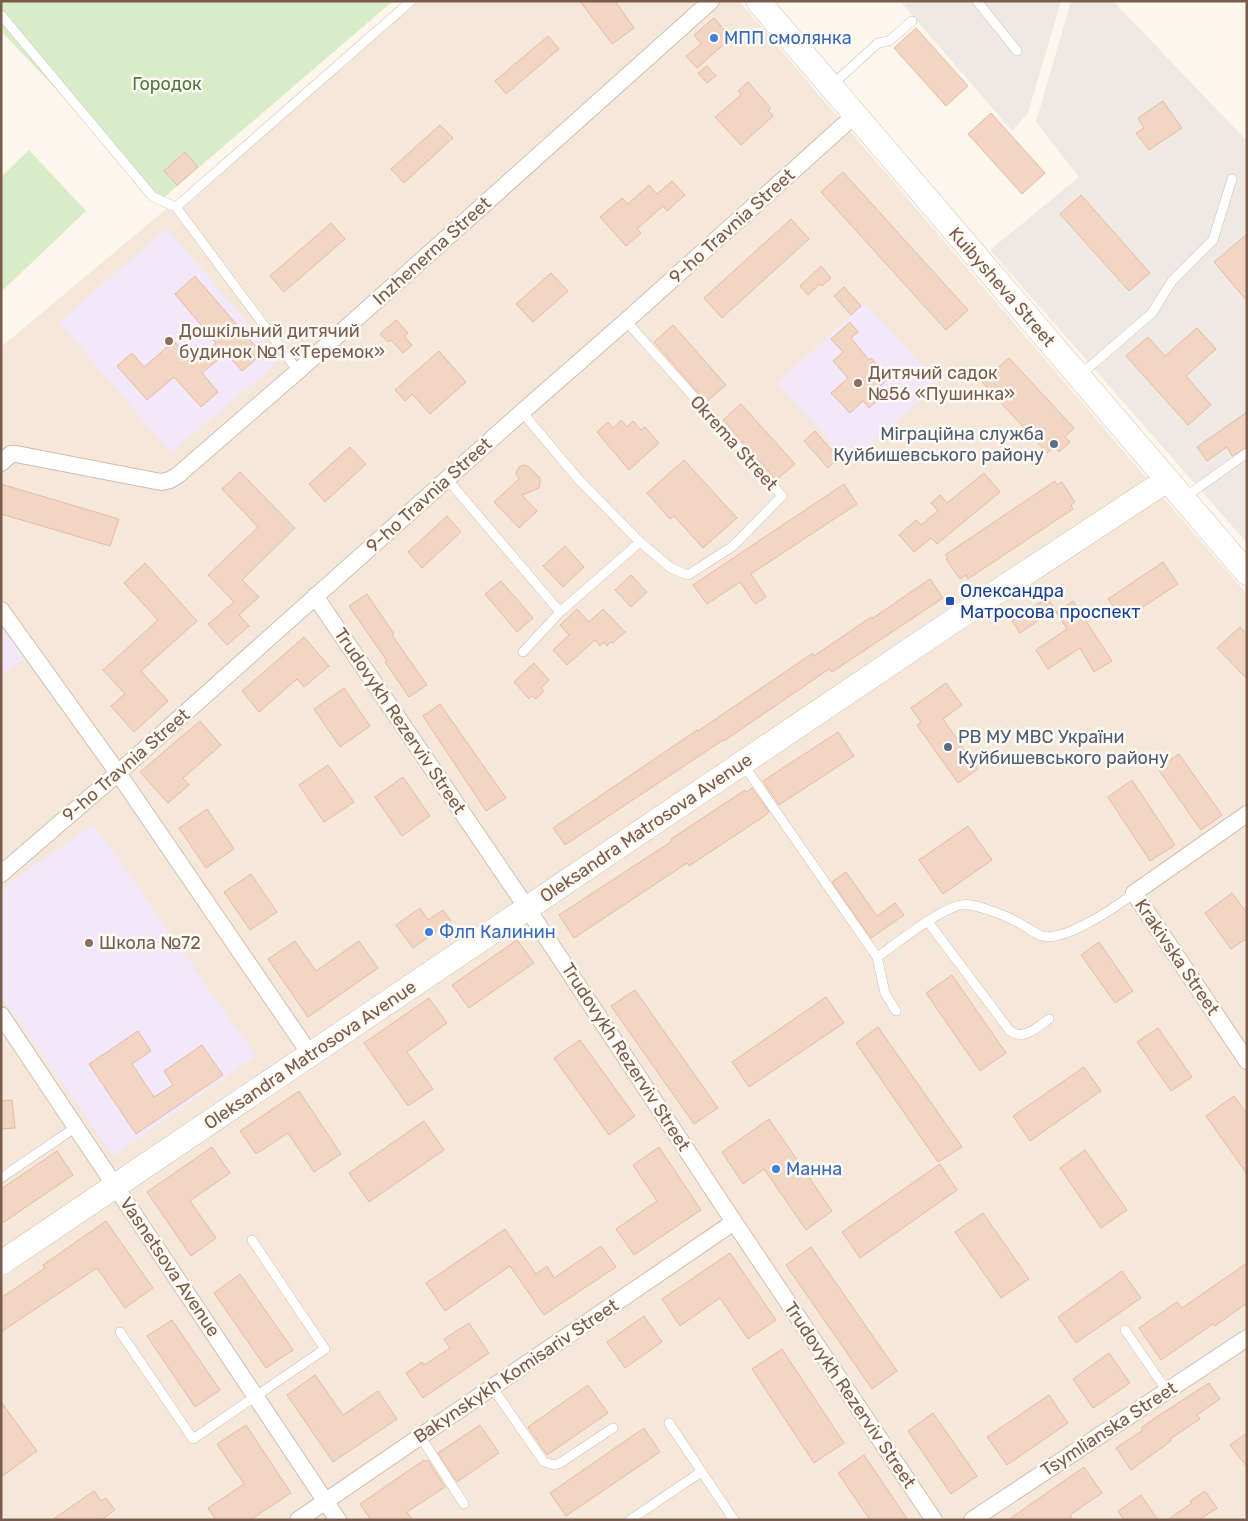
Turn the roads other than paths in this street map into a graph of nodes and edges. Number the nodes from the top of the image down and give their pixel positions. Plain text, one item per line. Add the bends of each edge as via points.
1 (411, 1) edge
2 (710, 1) edge
3 (758, 1) edge
4 (977, 1) edge
5 (1, 15) edge
6 (912, 20) dead end
7 (1017, 51) dead end
8 (831, 86) junction
9 (855, 116) junction
10 (1232, 178) dead end
11 (176, 207) junction
12 (626, 321) junction
13 (298, 371) junction
14 (1078, 376) junction
15 (522, 412) junction
16 (1247, 453) edge
17 (1, 463) edge
18 (447, 479) junction
19 (1167, 480) junction
20 (1182, 498) junction
21 (640, 542) junction
22 (1247, 573) edge
23 (315, 596) junction
24 (1, 610) edge
25 (560, 612) junction
26 (523, 652) dead end
27 (742, 763) junction
28 (118, 773) junction
29 (1247, 814) edge
30 (1, 874) edge
31 (1134, 893) junction
32 (527, 908) junction
33 (928, 922) junction
34 (877, 957) junction
35 (896, 1012) dead end
36 (1, 1015) edge
37 (1049, 1019) dead end
38 (310, 1054) junction
39 (1247, 1061) edge
40 (76, 1127) junction
41 (1, 1178) edge
42 (115, 1186) junction
43 (734, 1222) junction
44 (252, 1240) dead end
45 (1, 1262) edge
46 (1125, 1330) dead end
47 (120, 1332) dead end
48 (1247, 1338) edge
49 (492, 1387) junction
50 (1167, 1391) junction
51 (255, 1396) junction
52 (668, 1423) dead end
53 (613, 1428) dead end
54 (420, 1436) junction
55 (701, 1472) junction
56 (325, 1501) junction
57 (464, 1504) dead end
58 (298, 1520) edge
59 (338, 1520) edge
60 (630, 1520) edge
61 (734, 1520) edge
62 (934, 1520) edge
63 (972, 1520) edge

1 - 11 lane
2 - 13 street, Inzhenerna Street
3 - 8 main road, Kuibysheva Street
4 - 7 lane
5 - 11 lane via 153,197
6 - 8 lane via 889,41 878,44
8 - 9 main road, Kuibysheva Street
9 - 12 street, 9-ho Travnia Street
9 - 14 main road, Kuibysheva Street
10 - 14 lane via 1213,240 1172,281 1152,314
11 - 13 lane
12 - 15 street, 9-ho Travnia Street
12 - 21 lane, Okrema Street via 782,496 733,546 688,575 671,568
13 - 17 street, Inzhenerna Street via 170,480 161,482 16,454 10,454
14 - 19 main road, Kuibysheva Street
15 - 18 street, 9-ho Travnia Street
15 - 21 lane, Okrema Street via 579,480
16 - 20 lane
18 - 23 street, 9-ho Travnia Street
18 - 25 lane
19 - 20 main road, Kuibysheva Street
19 - 27 main road, Oleksandra Matrosova Avenue
20 - 22 main road, Kuibysheva Street
21 - 25 lane
23 - 28 street, 9-ho Travnia Street
23 - 32 street, Trudovykh Rezerviv Street
24 - 28 street
25 - 26 lane
27 - 32 main road, Oleksandra Matrosova Avenue
27 - 34 lane
28 - 30 street, 9-ho Travnia Street
28 - 38 street
29 - 31 street, Krakivska Street
31 - 33 lane via 1094,920 1051,938 973,905 950,909
31 - 39 street, Krakivska Street
32 - 38 main road, Oleksandra Matrosova Avenue
32 - 43 street, Trudovykh Rezerviv Street
33 - 34 lane
33 - 37 lane via 1010,1031 1020,1036
34 - 35 lane via 885,993
36 - 40 street, Vasnetsova Avenue
38 - 42 main road, Oleksandra Matrosova Avenue
40 - 41 lane
40 - 42 street, Vasnetsova Avenue
42 - 45 main road, Oleksandra Matrosova Avenue
42 - 51 street, Vasnetsova Avenue
43 - 49 street, Bakynskykh Komisariv Street
43 - 62 street, Trudovykh Rezerviv Street
44 - 51 lane via 325,1349
46 - 50 lane
47 - 51 lane via 193,1439
48 - 50 street, Tsymlianska Street
49 - 53 lane via 544,1462 560,1463
49 - 54 street, Bakynskykh Komisariv Street
50 - 63 street, Tsymlianska Street
51 - 56 street, Vasnetsova Avenue
52 - 55 lane
54 - 56 street, Bakynskykh Komisariv Street
54 - 57 lane
55 - 60 lane
55 - 61 lane
56 - 58 street, Bakynskykh Komisariv Street
56 - 59 street, Vasnetsova Avenue

